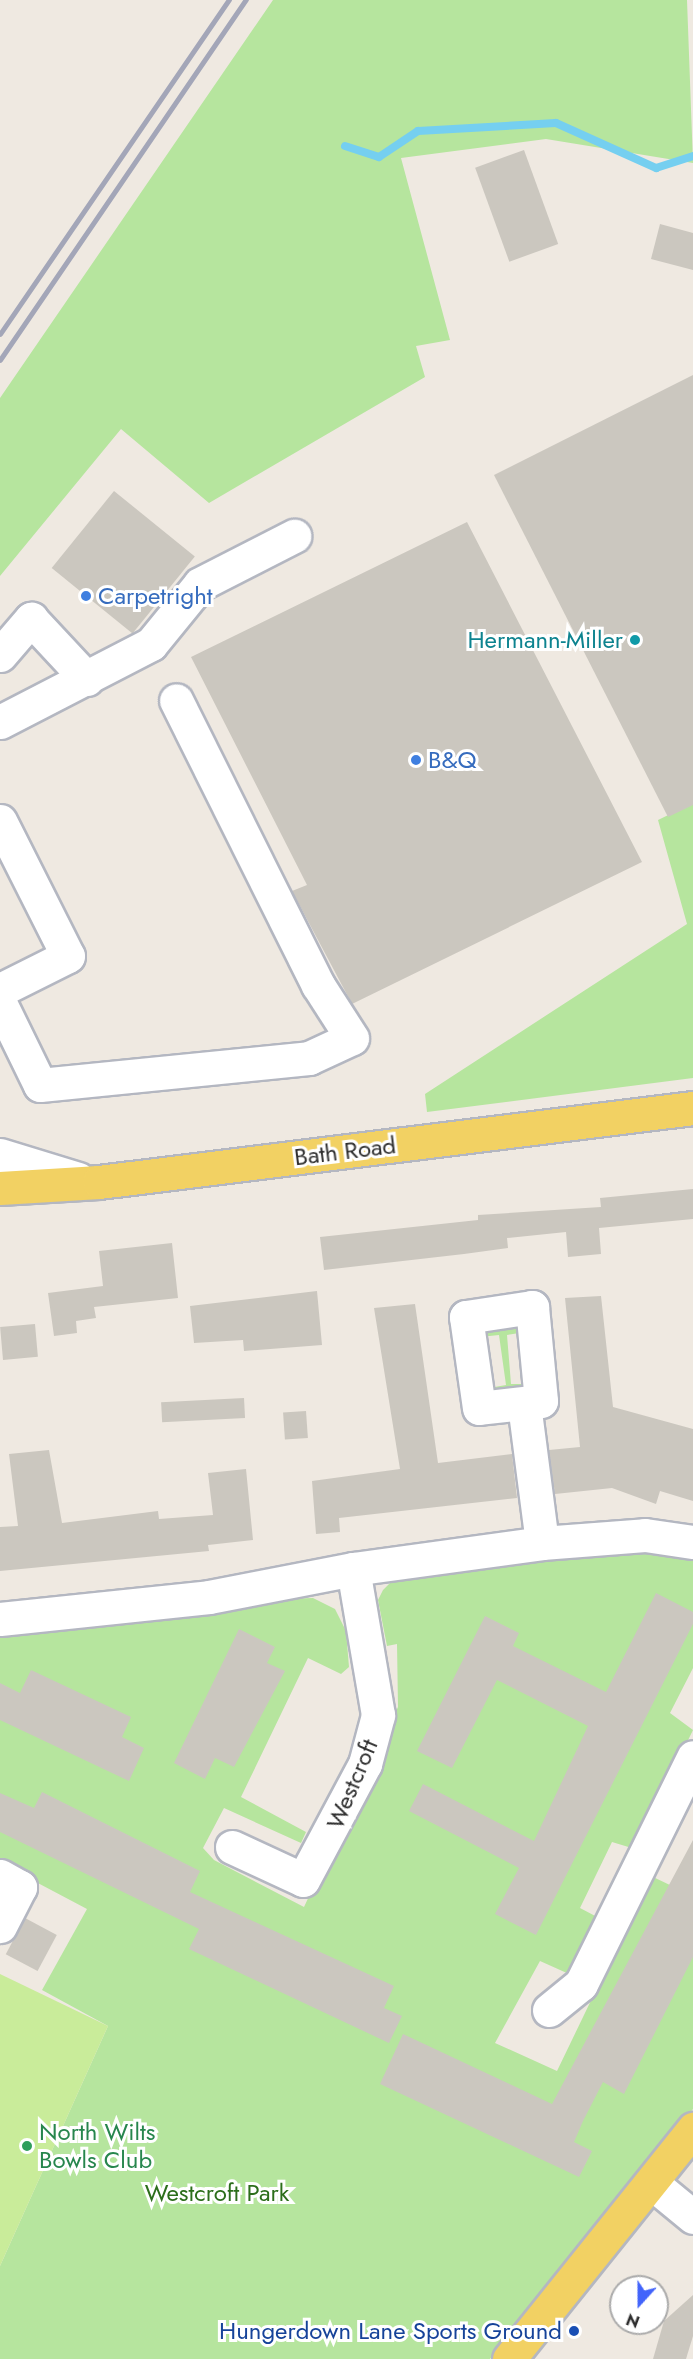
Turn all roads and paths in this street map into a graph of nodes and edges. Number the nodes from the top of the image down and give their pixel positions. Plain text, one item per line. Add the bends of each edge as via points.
1 (294, 536) dead end
2 (0, 655) edge
3 (87, 679) junction
4 (176, 699) dead end
5 (0, 722) edge
6 (0, 821) edge
7 (0, 990) edge
8 (0, 1003) edge
9 (692, 1108) edge
10 (0, 1155) edge
11 (99, 1182) junction
12 (0, 1188) edge
13 (524, 1404) dead end
14 (693, 1542) edge
15 (542, 1543) junction
16 (353, 1569) junction
17 (0, 1619) edge
18 (693, 1757) edge
19 (232, 1847) dead end
20 (0, 1876) edge
21 (0, 1926) edge
22 (549, 2010) dead end
23 (693, 2129) edge
24 (653, 2184) junction
25 (693, 2217) edge
26 (509, 2359) edge

1 - 3 street via 200,584 152,645
2 - 3 street via 31,619
3 - 5 street
4 - 8 street via 318,986 352,1038 309,1058 40,1085
6 - 7 street via 68,956
9 - 11 main road, Bath Road
10 - 11 street via 45,1172
11 - 12 main road, Bath Road
13 - 15 street
14 - 15 street via 645,1535
15 - 16 street
16 - 17 street via 209,1597
16 - 19 street, Westcroft via 378,1715 365,1764 303,1880
18 - 22 street via 581,1984
20 - 21 street via 20,1887
23 - 24 main road
24 - 25 street
24 - 26 main road

